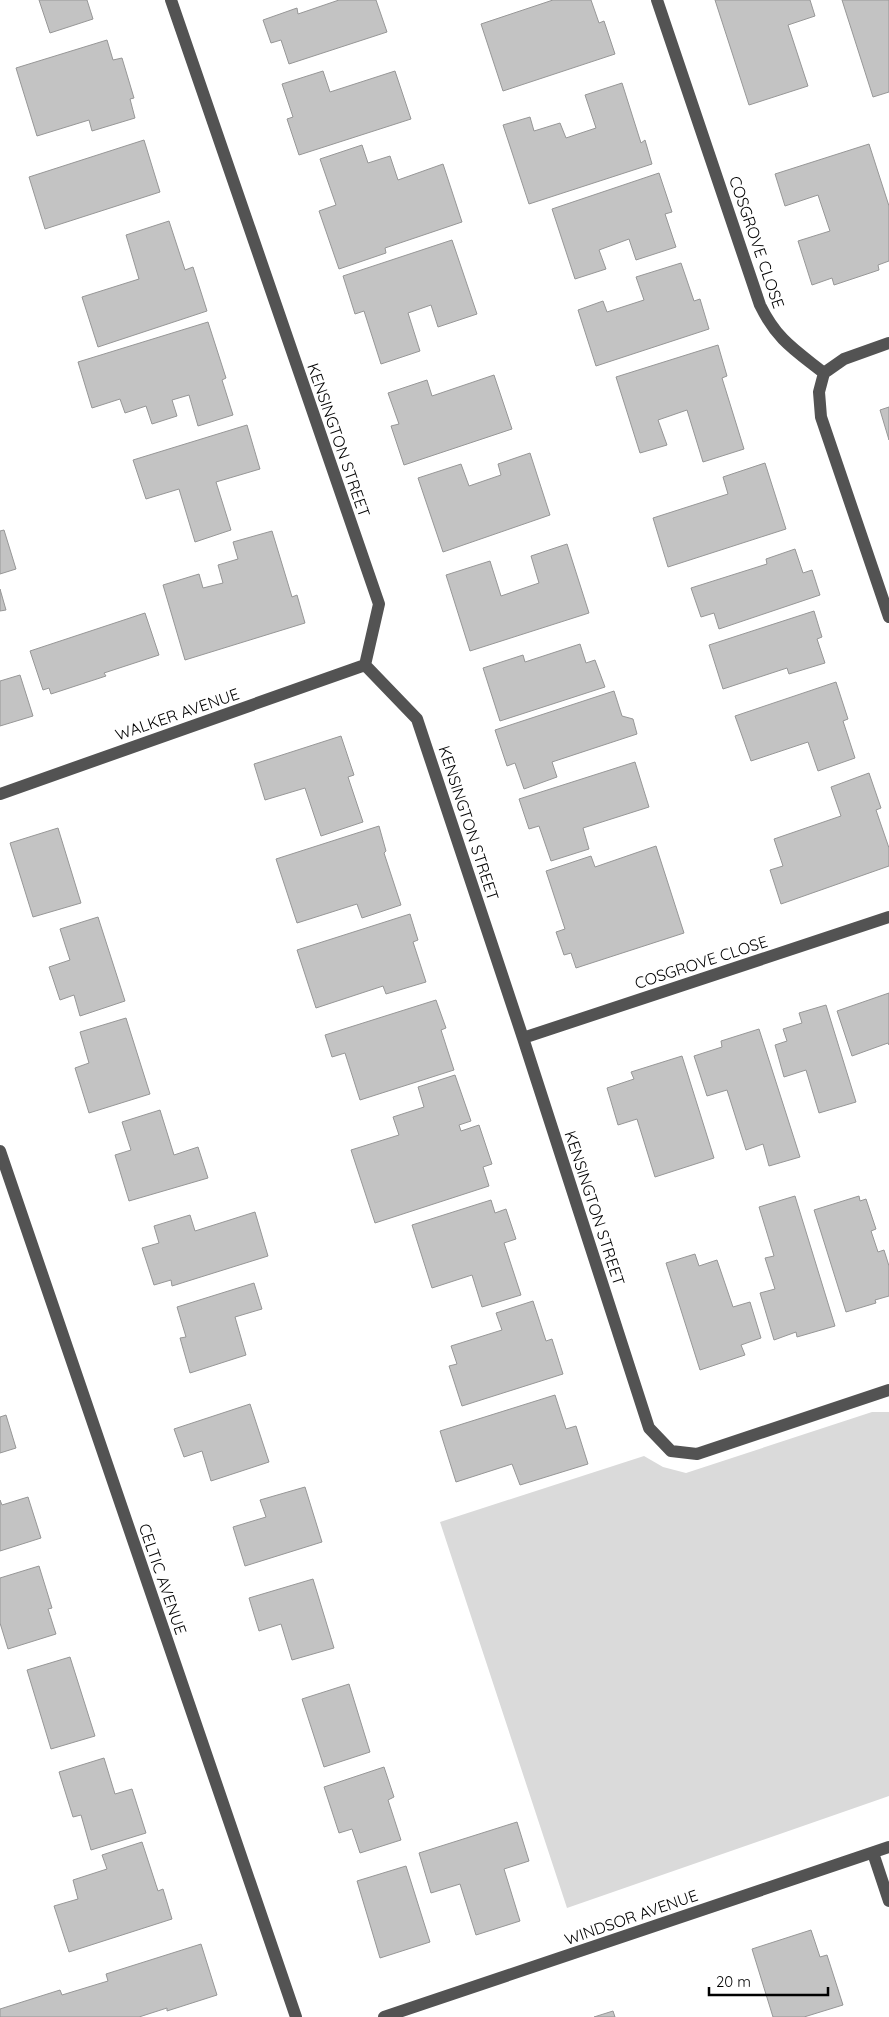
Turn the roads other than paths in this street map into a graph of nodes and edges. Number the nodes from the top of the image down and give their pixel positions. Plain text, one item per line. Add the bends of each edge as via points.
1 (171, 0) edge
2 (657, 0) edge
3 (889, 343) edge
4 (824, 373) junction
5 (889, 617) edge
6 (365, 665) junction
7 (0, 794) edge
8 (889, 916) edge
9 (524, 1038) junction
10 (0, 1151) edge
11 (889, 1390) edge
12 (889, 1847) edge
13 (873, 1853) junction
14 (889, 1901) edge
15 (296, 2017) edge
16 (384, 2017) edge

1 - 6 street, KENSINGTON STREET via 379,604
2 - 4 street, COSGROVE CLOSE via 760,305 770,326 786,343
3 - 4 street via 844,359
4 - 5 street via 820,392 821,417
6 - 7 street, WALKER AVENUE
6 - 9 street, KENSINGTON STREET via 417,719
8 - 9 street, COSGROVE CLOSE
9 - 11 street, KENSINGTON STREET via 649,1428 671,1450 697,1454
10 - 15 street, CELTIC AVENUE
12 - 13 street, WINDSOR AVENUE
13 - 14 street
13 - 16 street, WINDSOR AVENUE

